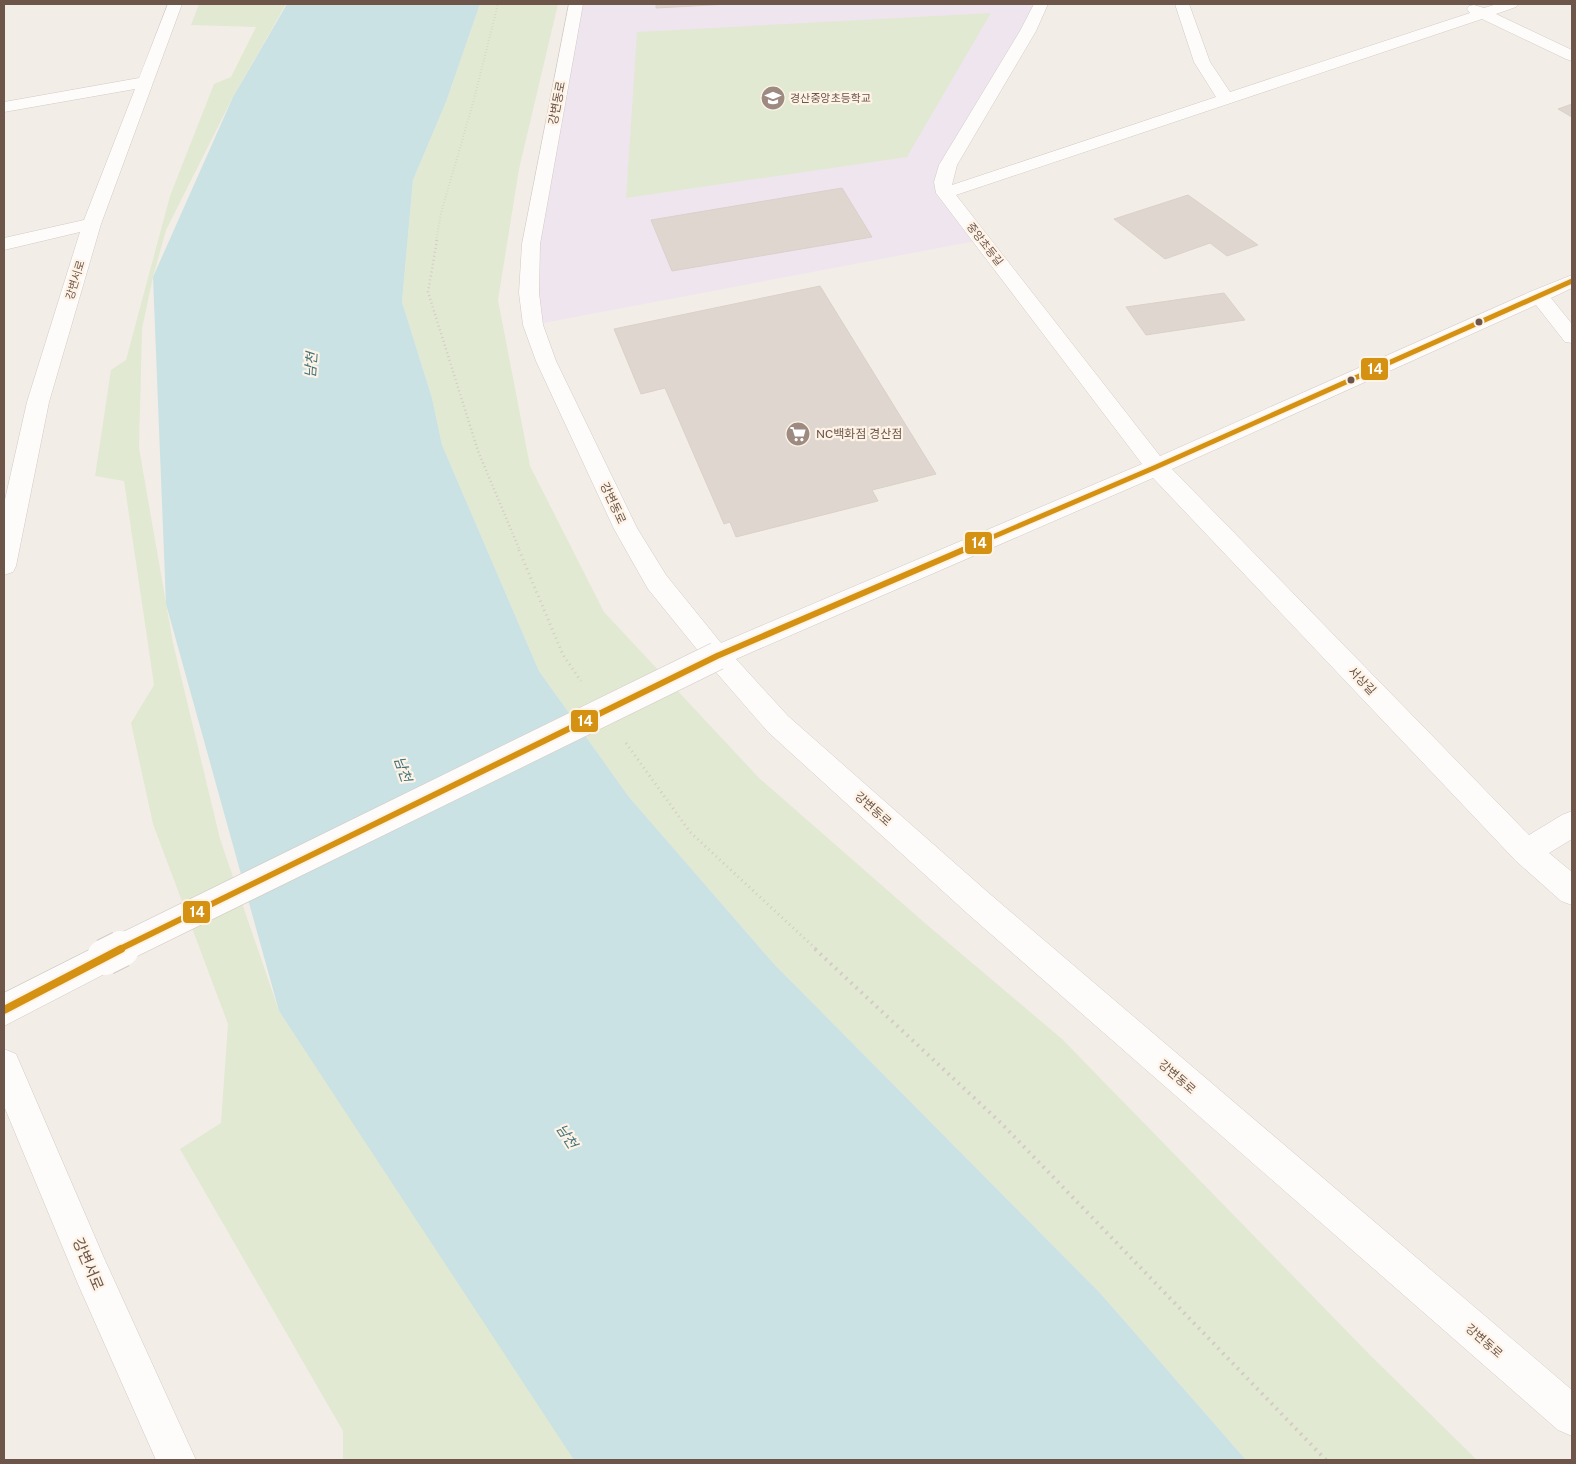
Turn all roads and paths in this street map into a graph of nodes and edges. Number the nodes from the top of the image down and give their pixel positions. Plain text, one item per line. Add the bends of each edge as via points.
1 (175, 4) edge
2 (498, 4) edge
3 (576, 4) edge
4 (1041, 4) edge
5 (1182, 4) edge
6 (1462, 4) edge
7 (1511, 4) edge
8 (1483, 13) junction
9 (1572, 56) edge
10 (145, 82) junction
11 (1226, 99) junction
12 (4, 107) edge
13 (945, 193) junction
14 (92, 224) junction
15 (4, 244) edge
16 (1572, 281) edge
17 (1539, 295) junction
18 (1572, 337) edge
19 (1156, 467) junction
20 (4, 566) edge
21 (717, 656) junction
22 (586, 687) dead end
23 (626, 742) dead end
24 (1572, 824) edge
25 (1526, 852) junction
26 (1572, 891) edge
27 (4, 1010) edge
28 (4, 1066) edge
29 (1572, 1416) edge
30 (176, 1460) edge
31 (1326, 1460) edge

1 - 10 street, 강변서로
2 - 22 path via 441,213 428,292 478,451 563,655
3 - 21 street, 강변동로 via 531,244 529,293 533,324 546,361 626,529 657,582
4 - 13 street via 948,165 943,182
5 - 11 street via 1202,62
6 - 8 street
7 - 8 street
8 - 9 street
8 - 11 street
10 - 12 street
10 - 14 street, 강변서로
11 - 13 street
13 - 19 street, 중앙초등길
14 - 15 street
14 - 20 street, 강변서로 via 38,402
16 - 17 street
17 - 18 street
17 - 19 street
19 - 21 street
19 - 25 street, 서상길
21 - 27 street, bridge via 105,957
21 - 29 street, 강변동로 via 778,724 973,899
23 - 31 path via 690,832 1002,1124
24 - 25 street
25 - 26 street, 서상길
28 - 30 street, 강변서로

